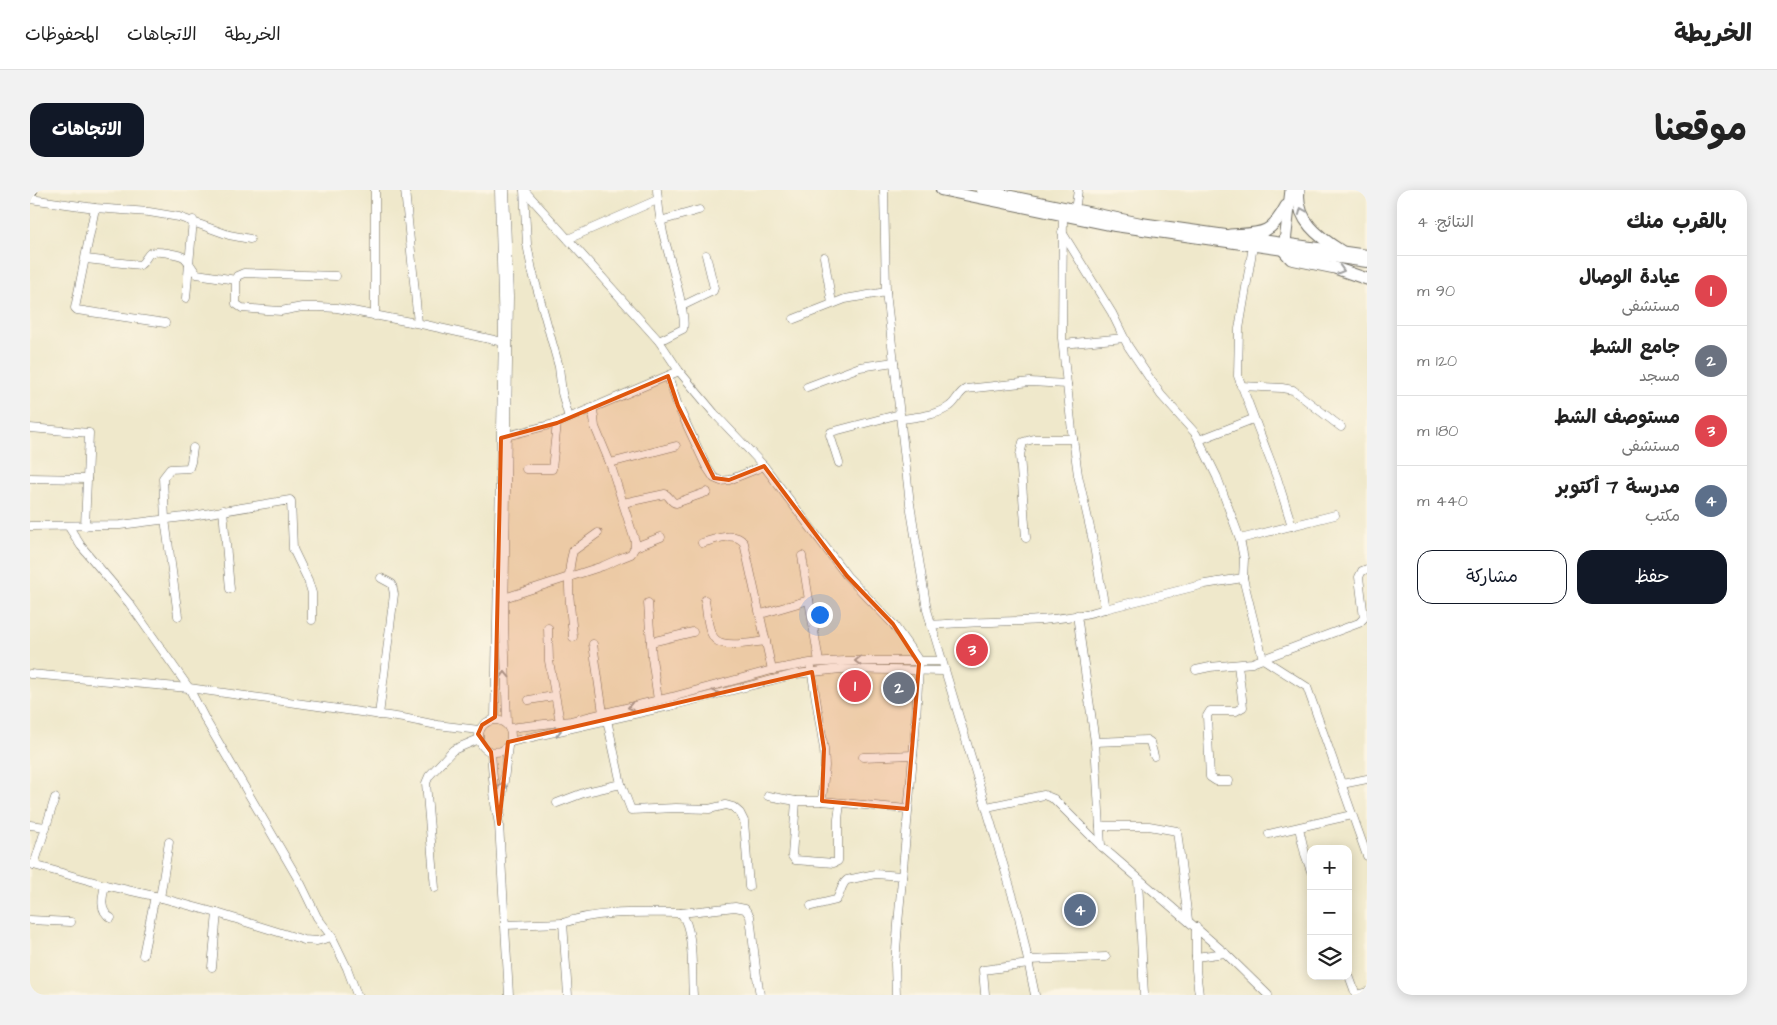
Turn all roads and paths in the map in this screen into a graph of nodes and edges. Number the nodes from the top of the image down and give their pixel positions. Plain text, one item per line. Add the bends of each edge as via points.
1 (32, 190) edge
2 (374, 190) edge
3 (405, 190) edge
4 (499, 190) edge
5 (505, 190) edge
6 (657, 190) edge
7 (884, 190) edge
8 (941, 190) edge
9 (982, 190) edge
10 (1078, 190) edge
11 (1291, 190) edge
12 (1298, 190) edge
13 (30, 197) edge
14 (657, 200) junction
15 (1288, 202) junction
16 (95, 208) junction
17 (699, 210) dead end
18 (1075, 210) junction
19 (1063, 215) junction
20 (193, 220) junction
21 (660, 221) junction
22 (1062, 232) junction
23 (1230, 235) junction
24 (250, 239) dead end
25 (568, 239) junction
26 (1254, 246) junction
27 (1284, 246) junction
28 (1341, 251) junction
29 (706, 255) dead end
30 (1367, 255) edge
31 (824, 257) dead end
32 (86, 259) junction
33 (1367, 262) edge
34 (190, 264) junction
35 (336, 276) dead end
36 (1367, 279) edge
37 (236, 280) junction
38 (886, 292) junction
39 (186, 298) dead end
40 (832, 303) junction
41 (682, 306) junction
42 (375, 316) junction
43 (794, 318) dead end
44 (165, 323) dead end
45 (418, 323) junction
46 (1124, 338) junction
47 (658, 341) junction
48 (503, 342) junction
49 (1063, 344) junction
50 (894, 362) junction
51 (679, 371) junction
52 (668, 376) junction
53 (1066, 384) junction
54 (1241, 386) junction
55 (807, 387) dead end
56 (593, 409) junction
57 (900, 416) junction
58 (569, 418) junction
59 (1253, 419) junction
60 (557, 422) junction
61 (1341, 427) dead end
62 (30, 428) edge
63 (504, 437) junction
64 (1073, 439) junction
65 (1199, 440) junction
66 (676, 446) dead end
67 (193, 448) dead end
68 (838, 463) dead end
69 (610, 464) junction
70 (764, 466) junction
71 (526, 468) dead end
72 (30, 478) edge
73 (87, 479) junction
74 (707, 492) dead end
75 (623, 503) junction
76 (223, 510) junction
77 (1335, 515) dead end
78 (165, 519) junction
79 (30, 526) edge
80 (69, 526) junction
81 (85, 526) junction
82 (1292, 526) junction
83 (598, 532) dead end
84 (661, 537) dead end
85 (1026, 538) dead end
86 (1240, 539) junction
87 (702, 543) dead end
88 (635, 547) junction
89 (802, 556) dead end
90 (1367, 568) edge
91 (568, 577) junction
92 (381, 578) dead end
93 (1243, 578) junction
94 (230, 589) dead end
95 (504, 598) junction
96 (705, 600) dead end
97 (808, 600) junction
98 (648, 604) dead end
99 (1105, 609) junction
100 (761, 614) junction
101 (1077, 615) junction
102 (178, 616) dead end
103 (312, 620) dead end
104 (931, 625) junction
105 (548, 628) dead end
106 (693, 632) dead end
107 (573, 637) dead end
108 (766, 641) junction
109 (651, 642) junction
110 (593, 644) dead end
111 (1264, 659) junction
112 (881, 660) junction
113 (918, 660) junction
114 (942, 661) junction
115 (814, 662) junction
116 (1238, 665) junction
117 (882, 669) junction
118 (772, 670) junction
119 (919, 670) junction
120 (1196, 670) dead end
121 (944, 671) junction
122 (812, 672) junction
123 (30, 674) edge
124 (189, 688) junction
125 (554, 696) junction
126 (530, 700) dead end
127 (658, 700) junction
128 (379, 715) junction
129 (605, 717) junction
130 (495, 719) junction
131 (560, 722) junction
132 (508, 726) junction
133 (480, 730) junction
134 (479, 739) junction
135 (1095, 742) junction
136 (509, 744) junction
137 (491, 752) junction
138 (913, 755) junction
139 (1154, 756) dead end
140 (863, 757) dead end
141 (1367, 779) edge
142 (1229, 781) dead end
143 (621, 784) junction
144 (1342, 784) junction
145 (768, 796) dead end
146 (55, 798) dead end
147 (796, 801) junction
148 (822, 801) junction
149 (557, 803) dead end
150 (840, 804) junction
151 (987, 807) junction
152 (907, 810) junction
153 (1352, 815) junction
154 (499, 824) junction
155 (30, 825) edge
156 (1100, 826) junction
157 (46, 827) junction
158 (1299, 828) junction
159 (1269, 834) dead end
160 (1364, 840) edge
161 (169, 842) dead end
162 (1101, 846) junction
163 (1367, 856) edge
164 (1307, 860) edge
165 (32, 864) edge
166 (902, 876) junction
167 (1138, 880) junction
168 (105, 885) junction
169 (749, 887) dead end
170 (435, 888) dead end
171 (158, 897) junction
172 (811, 906) dead end
173 (217, 913) junction
174 (681, 913) junction
175 (112, 918) dead end
176 (30, 920) edge
177 (1188, 920) junction
178 (71, 922) dead end
179 (563, 922) junction
180 (505, 925) junction
181 (1196, 927) junction
182 (332, 938) junction
183 (1225, 953) junction
184 (143, 955) dead end
185 (1106, 956) dead end
186 (1196, 956) junction
187 (1029, 962) junction
188 (212, 967) dead end
189 (1351, 980) edge
190 (1255, 983) junction
191 (1367, 992) edge
192 (985, 994) edge
193 (357, 995) edge
194 (509, 995) edge
195 (568, 995) edge
196 (693, 995) edge
197 (760, 995) edge
198 (896, 995) edge
199 (1036, 995) edge
200 (1144, 995) edge
201 (1199, 995) edge
202 (1256, 995) edge
203 (1268, 995) edge
204 (1356, 995) edge

1 - 13 main road
2 - 42 street
3 - 45 street
4 - 48 street
5 - 63 street via 509,297
6 - 14 street
7 - 38 street
8 - 19 main road
9 - 18 main road
10 - 18 street
11 - 15 highway
28 -> 12 highway via 1310,228 1300,209
13 - 16 street
14 - 21 street
14 - 25 street
15 - 23 highway via 1280,217 1266,231
15 - 27 highway
16 - 20 street via 149,212
16 - 32 street
17 - 21 street
18 - 23 main road
19 - 22 street
19 - 26 main road via 1115,226
20 - 24 street via 229,235
20 - 34 street
21 - 41 street
22 - 46 street
22 - 49 street
23 - 27 main road
25 - 47 street
25 - 58 street via 524,190 532,270 559,367
26 - 27 main road
26 - 54 street via 1238,338 1237,368
27 - 28 main road
27 - 33 main road
27 -> 36 highway via 1292,259
28 - 30 main road
29 - 41 street via 713,291
31 - 40 street
32 - 34 street via 140,265 149,254 161,252 182,256
32 - 44 street via 77,310
34 - 37 street via 197,274
34 - 39 street
35 - 37 street via 244,273
37 - 42 street via 236,304 242,308 281,311 319,306
38 - 40 street
38 - 50 street
40 - 43 street
41 - 47 street via 683,328
42 - 45 street
45 - 48 street
46 - 49 street
46 - 65 street via 1161,395
47 - 51 street
48 - 63 street
49 - 53 street
50 - 55 street via 860,366
50 - 57 street
51 - 52 street
51 - 70 street
52 - 56 street
52 - 70 street via 678,406 714,478 721,482
53 - 57 street via 1030,382 966,389 941,411 929,415
53 - 64 street
54 - 59 street
54 - 61 street via 1293,390
56 - 58 street
56 - 69 street via 595,427
57 - 68 street via 830,432
57 - 104 street via 910,504
58 - 60 street
59 - 65 street
59 - 82 street
60 - 63 street
60 - 71 street via 552,468
62 - 73 street via 89,433
63 - 95 street
63 - 130 street
64 - 85 street via 1022,442 1020,456
64 - 99 street
65 - 86 street
66 - 69 street
67 - 78 street via 189,468 170,468 163,478
69 - 75 street
70 - 113 street via 847,576 893,624
72 - 73 street
73 - 81 street
74 - 75 street via 676,504 665,494
75 - 88 street
76 - 78 street
76 - 94 street
76 - 103 street via 291,502 293,549 312,594
77 - 82 street
78 - 81 street
78 - 102 street
79 - 80 street
80 - 81 street
80 - 124 street
82 - 86 street
83 - 91 street via 573,551
84 - 88 street
86 - 93 street
87 - 100 street via 735,536 740,538
88 - 91 street via 630,554 604,566
89 - 97 street
90 - 111 street via 1359,577 1362,621
91 - 95 street
91 - 107 street
92 - 128 street via 392,584 394,594
93 - 99 street
93 - 111 street
132 -> 95 street
96 - 108 street via 714,638 718,642
97 - 100 street
97 - 115 street
98 - 109 street
99 - 101 street
100 - 108 street
101 - 104 street via 1042,620
101 - 135 street
104 - 114 street
105 - 125 street
106 - 109 street
108 - 118 street
109 - 127 street
110 - 129 street
111 - 116 street
111 - 144 street via 1307,687
112 - 113 street
112 -> 115 street
112 - 117 street
113 - 114 street
113 - 119 street
114 - 121 street
115 - 118 street
115 - 122 street
116 - 120 street
116 - 142 street via 1243,707 1236,711 1210,711 1207,716 1210,777 1216,781
117 - 119 street
117 - 122 street
118 - 127 street
119 - 121 street
119 - 138 street
121 - 151 street
129 -> 122 street
122 - 148 street via 824,748
123 - 124 street
124 - 128 street
124 - 182 street
125 - 126 street
125 - 131 street
127 -> 129 street
128 - 133 street
129 - 131 street
136 -> 129 street
129 - 143 street
130 - 132 street
130 - 133 street via 485,722
131 - 132 street
132 - 136 street via 511,732
133 - 134 street
134 - 137 street
134 - 170 street via 453,750 426,783
135 - 139 street via 1147,740
135 - 156 street
136 - 137 street via 500,751
154 -> 136 street
137 - 154 street
138 - 140 street
138 - 152 street
141 - 144 street
143 - 149 street
143 - 169 street via 630,810 733,807 744,821
144 - 153 street
145 - 147 street
146 - 157 street
147 - 148 street
147 - 150 street via 792,856 800,861 834,863 838,860
148 - 150 street
150 - 152 street
151 - 162 street via 1050,796
151 - 187 street
152 - 166 street
153 - 158 street
153 - 160 street
154 - 180 street
155 - 157 street
156 - 162 street
156 - 177 street via 1149,826 1177,831
157 - 165 street
158 - 159 street
158 - 164 street
160 - 163 street
161 - 171 street
162 - 167 street
165 - 168 street
166 - 172 street via 875,874 847,880 836,900
166 - 198 street via 895,964
167 - 177 street
167 - 200 street
168 - 171 street
168 - 175 street via 103,908 105,914
171 - 173 street
171 - 184 street
173 - 182 street via 304,940
173 - 188 street
174 - 179 street via 633,913
174 - 196 street via 686,920 690,946
174 - 197 street via 735,907 745,909 750,916
176 - 178 street
177 - 181 street
179 - 180 street
179 - 195 street
180 - 194 street
181 - 183 street
181 - 186 street
182 - 193 street
183 - 186 street
183 - 190 street
185 - 187 street
186 - 201 street
187 - 192 street via 982,970
187 - 199 street
189 - 204 street
190 - 202 street
190 - 203 street
191 - 204 street

